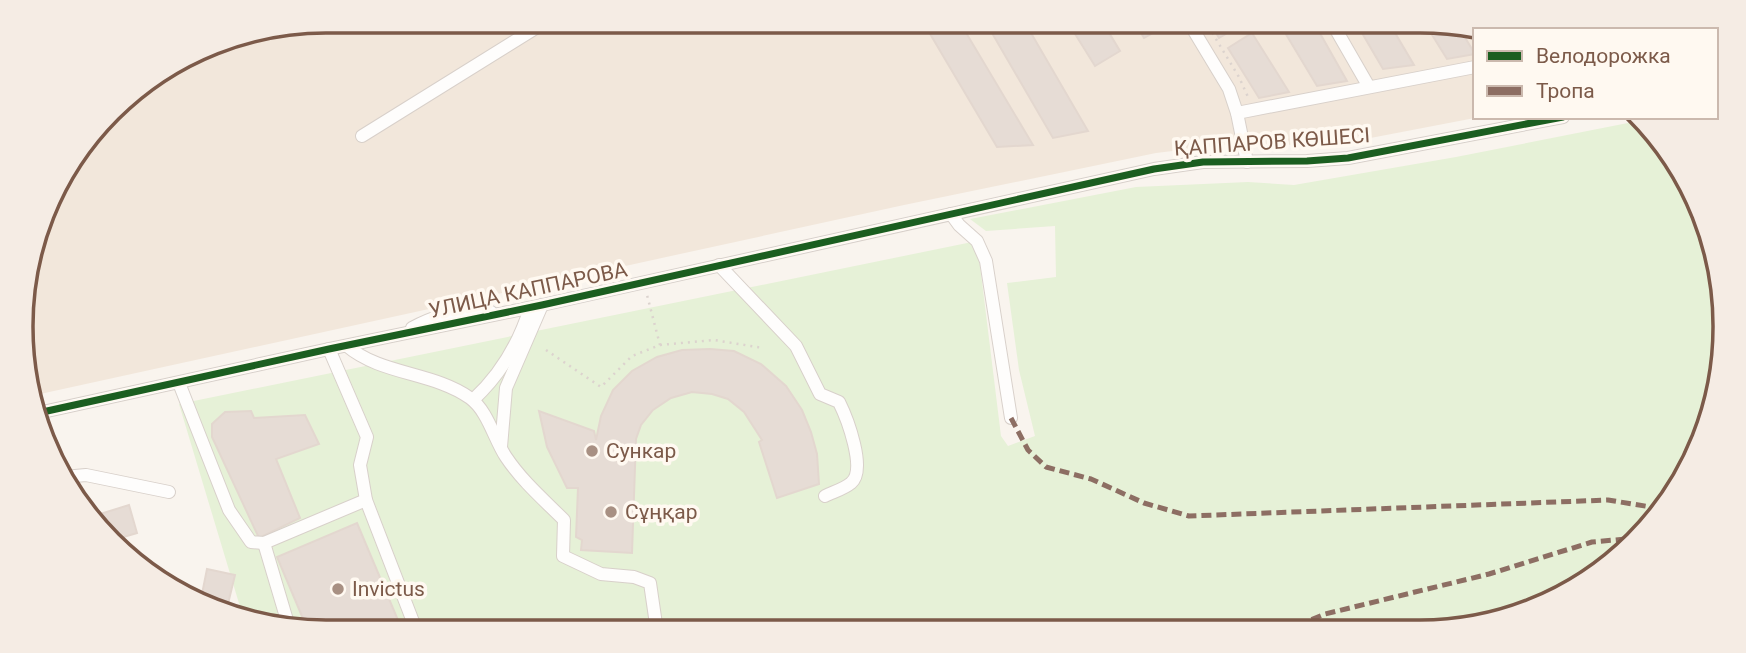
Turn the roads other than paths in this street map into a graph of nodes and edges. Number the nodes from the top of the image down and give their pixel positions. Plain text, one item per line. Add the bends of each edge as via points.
1 (528, 33) edge
2 (1195, 33) edge
3 (1338, 33) edge
4 (1473, 67) edge
5 (1369, 87) junction
6 (1237, 113) junction
7 (1542, 119) edge
8 (1520, 121) edge
9 (362, 136) dead end
10 (1247, 162) junction
11 (1026, 196) joint
12 (951, 215) junction
13 (719, 265) junction
14 (536, 307) junction
15 (347, 346) junction
16 (329, 349) junction
17 (179, 383) junction
18 (473, 400) junction
19 (46, 411) edge
20 (1011, 418) dead end
21 (501, 447) junction
22 (75, 476) edge
23 (170, 492) dead end
24 (825, 496) dead end
25 (366, 500) junction
26 (264, 543) junction
27 (286, 617) edge
28 (412, 620) edge
29 (655, 620) edge

1 - 9 street
2 - 6 street via 1229,89
3 - 5 street
4 - 5 street
5 - 6 street
6 - 10 street
7 - 8 street, ҚАППАРОВ КӨШЕСІ
8 - 10 street, ҚАППАРОВ КӨШЕСІ via 1348,158
10 - 11 street, ҚАППАРОВ КӨШЕСІ via 1154,169
11 - 12 street, УЛИЦА КАППАРОВА
12 - 13 street, УЛИЦА КАППАРОВА
12 - 20 street via 977,241 986,261
13 - 14 street, УЛИЦА КАППАРОВА
13 - 24 street via 796,346 820,394 839,402 857,467 850,483
14 - 15 street, УЛИЦА КАППАРОВА
14 - 18 street via 501,369
14 - 21 street via 506,388
15 - 16 street, УЛИЦА КАППАРОВА
15 - 18 street via 366,358 458,390
16 - 17 street, УЛИЦА КАППАРОВА
16 - 25 street via 367,437 360,465
17 - 19 street, УЛИЦА КАППАРОВА
17 - 26 street via 229,510 251,542
18 - 21 street
21 - 29 street via 533,490 564,520 563,556 601,574 650,583
22 - 23 street
25 - 26 street
25 - 28 street
26 - 27 street

